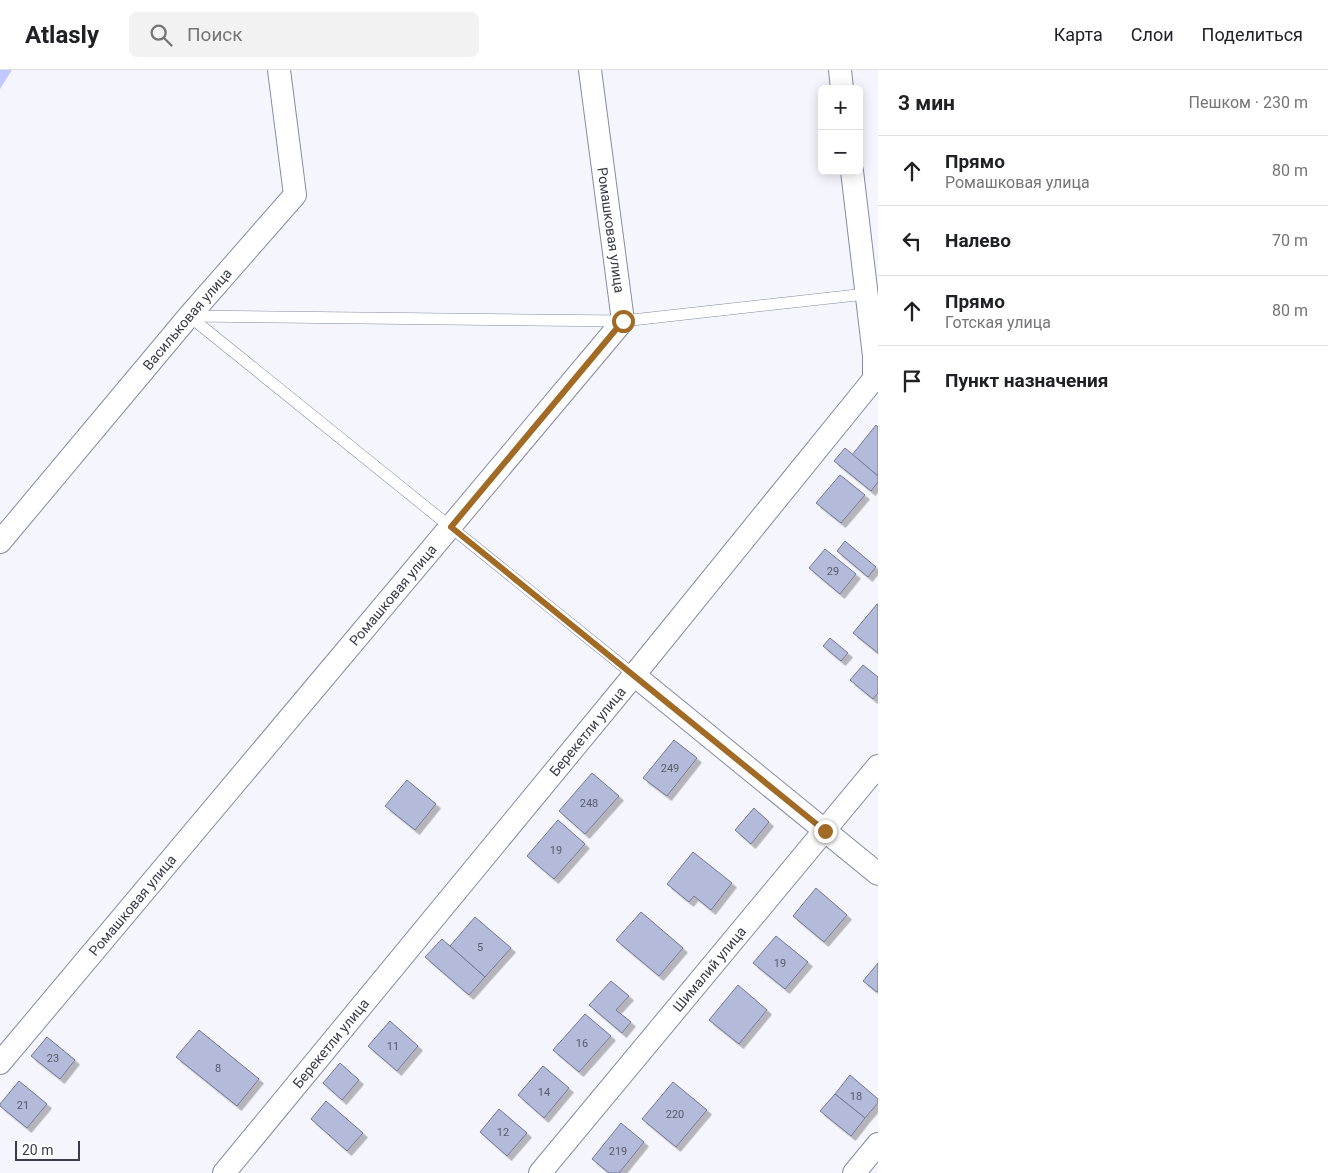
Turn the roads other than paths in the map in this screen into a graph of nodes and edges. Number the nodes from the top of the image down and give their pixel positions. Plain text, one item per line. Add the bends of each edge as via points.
1 (279, 70) edge
2 (590, 70) edge
3 (840, 70) edge
4 (842, 85) edge
5 (853, 175) edge
6 (872, 293) edge
7 (189, 316) junction
8 (623, 321) junction
9 (451, 527) junction
10 (0, 542) edge
11 (634, 675) junction
12 (878, 766) edge
13 (825, 831) junction
14 (878, 874) edge
15 (0, 1064) edge
16 (878, 1144) edge
17 (224, 1173) edge
18 (540, 1173) edge
19 (854, 1173) edge

1 - 7 street, Васильковая улица via 295,196
2 - 8 street, Ромашковая улица
3 - 4 street
5 - 6 street, Берекетли улица
6 - 8 lane
6 - 11 street, Берекетли улица via 874,379
7 - 8 lane
7 - 9 lane
7 - 10 street, Васильковая улица
8 - 9 street, Ромашковая улица
9 - 11 lane
9 - 15 street, Ромашковая улица
11 - 13 street
11 - 17 street, Берекетли улица
12 - 13 street, Шималий улица
13 - 14 street
13 - 18 street, Шималий улица
16 - 19 street

